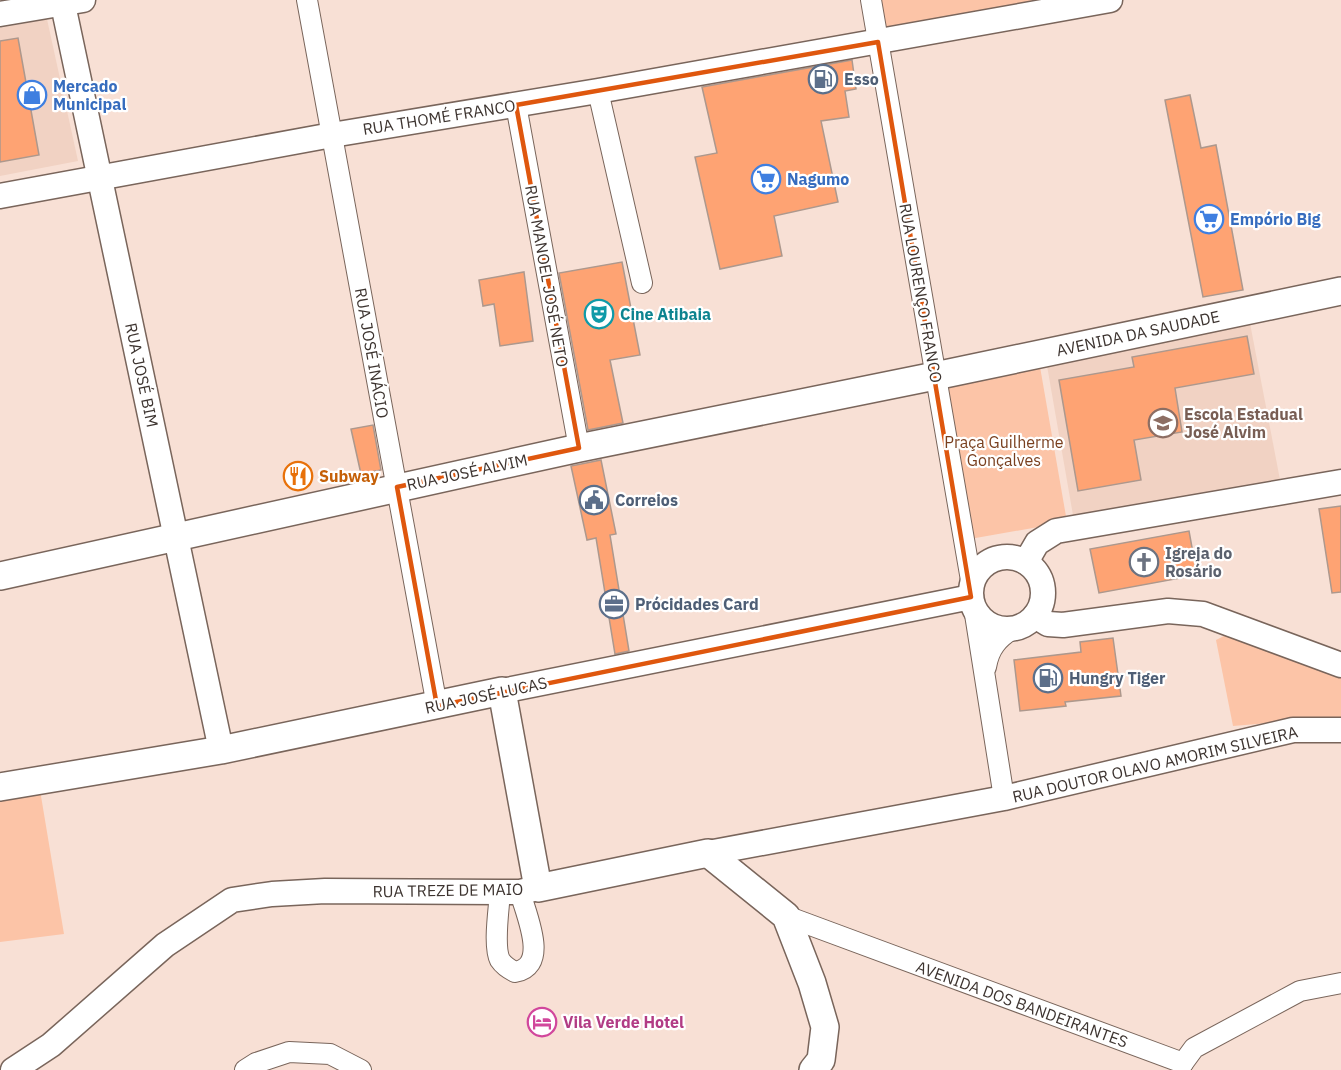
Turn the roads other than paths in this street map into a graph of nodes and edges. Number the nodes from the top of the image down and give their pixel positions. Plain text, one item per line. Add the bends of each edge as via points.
1 (307, 0) edge
2 (870, 0) edge
3 (1109, 0) edge
4 (70, 1) edge
5 (0, 14) edge
6 (878, 42) junction
7 (598, 91) junction
8 (516, 105) junction
9 (332, 135) junction
10 (100, 178) junction
11 (0, 196) edge
12 (642, 283) dead end
13 (1341, 291) edge
14 (935, 376) junction
15 (579, 448) junction
16 (1341, 482) edge
17 (397, 487) junction
18 (176, 536) junction
19 (1026, 561) junction
20 (0, 576) edge
21 (972, 597) junction
22 (1035, 615) junction
23 (1014, 628) junction
24 (1341, 665) edge
25 (985, 673) junction
26 (502, 691) junction
27 (437, 706) junction
28 (1341, 730) edge
29 (221, 750) junction
30 (0, 787) edge
31 (1004, 798) junction
32 (708, 853) junction
33 (519, 891) junction
34 (786, 916) junction
35 (1341, 983) edge
36 (1185, 1067) edge
37 (13, 1070) edge
38 (245, 1070) edge
39 (361, 1070) edge
40 (813, 1070) edge

1 - 9 street, RUA JOSÉ INÁCIO
2 - 6 street, RUA LOURENÇO FRANCO
3 - 6 street, RUA THOMÉ FRANCO
4 - 5 street
4 - 10 street, RUA JOSÉ BIM
6 - 7 street, RUA THOMÉ FRANCO
6 - 14 street, RUA LOURENÇO FRANCO
7 - 8 street, RUA THOMÉ FRANCO
7 - 12 street
8 - 9 street, RUA THOMÉ FRANCO
8 - 15 street, RUA MANOEL JOSÉ NETO
9 - 10 street, RUA THOMÉ FRANCO
9 - 17 street, RUA JOSÉ INÁCIO
10 - 11 street, RUA THOMÉ FRANCO
10 - 18 street, RUA JOSÉ BIM
13 - 14 main road, AVENIDA DA SAUDADE
14 - 15 main road, RUA JOSÉ ALVIM
14 - 21 street, RUA LOURENÇO FRANCO
15 - 17 main road, RUA JOSÉ ALVIM
16 - 19 street via 1056,531 1037,543
17 - 18 main road, RUA JOSÉ ALVIM
17 - 27 street, RUA JOSÉ INÁCIO
18 - 20 main road, RUA JOSÉ ALVIM
18 - 29 street, RUA JOSÉ BIM
19 - 21 street via 1015,557 992,560 975,575
19 - 22 street via 1041,580 1043,592
21 - 23 street via 981,617 991,625
21 - 25 street, RUA LOURENÇO FRANCO
21 - 26 street, RUA JOSÉ LUCAS
22 - 23 street
22 - 24 street via 1048,624 1063,625 1168,611 1203,614
23 - 25 street via 993,644
25 - 31 street, RUA LOURENÇO FRANCO
26 - 27 main road, RUA JOSÉ LUCAS
26 - 33 main road
27 - 29 main road, RUA JOSÉ LUCAS
28 - 31 street, RUA DOUTOR OLAVO AMORIM SILVEIRA via 1293,730
29 - 30 main road, RUA JOSÉ LUCAS
31 - 32 street, RUA TREZE DE MAIO
32 - 33 main road, RUA TREZE DE MAIO
32 - 34 main road, AVENIDA DOS BANDEIRANTES
33 - 37 street, RUA TREZE DE MAIO via 326,891 232,900 165,945 51,1045
34 - 36 street, AVENIDA DOS BANDEIRANTES
34 - 40 main road via 825,1027 821,1060
35 - 36 street, AVENIDA DOS BANDEIRANTES via 1300,991 1194,1048
38 - 39 street via 289,1052 330,1054

